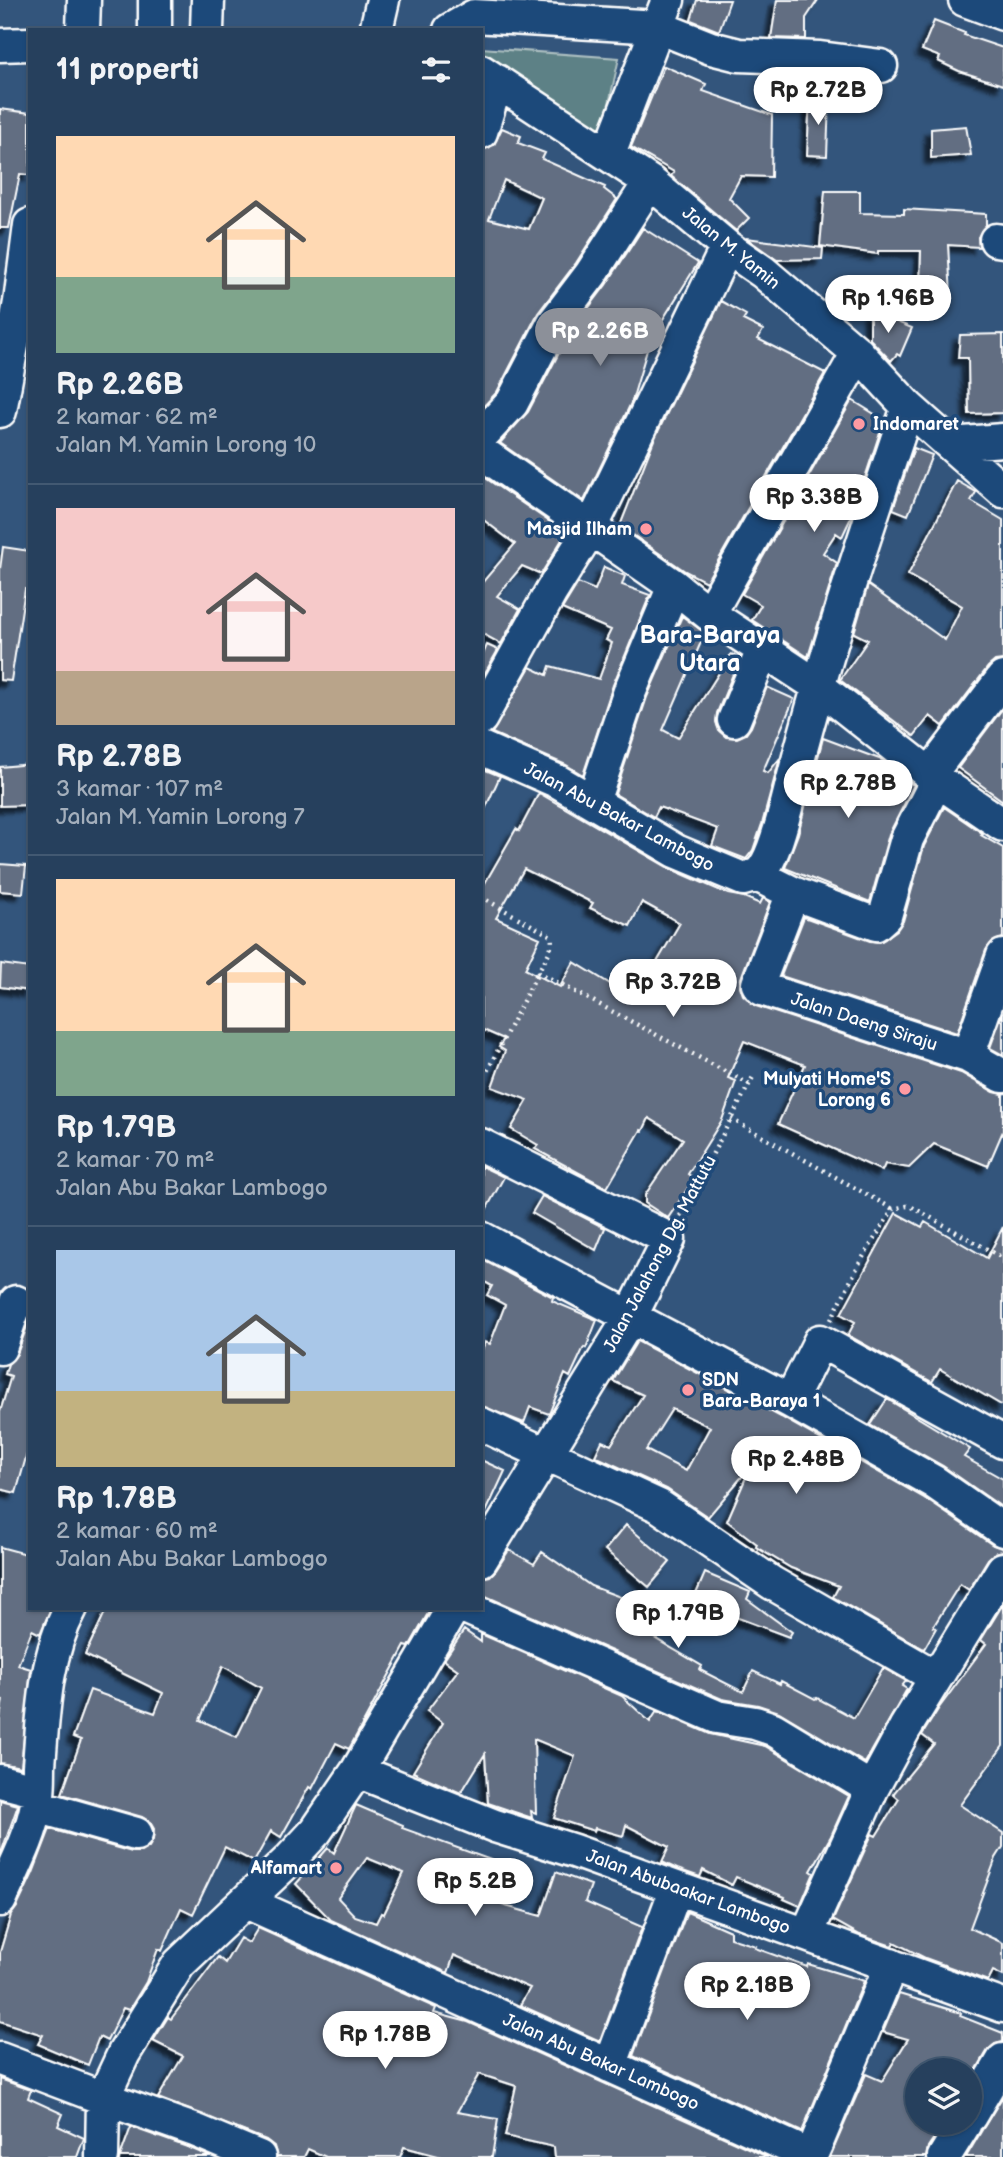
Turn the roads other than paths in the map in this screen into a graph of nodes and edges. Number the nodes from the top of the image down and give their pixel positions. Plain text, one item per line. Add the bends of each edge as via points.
1 (84, 0) edge
2 (155, 0) edge
3 (208, 0) edge
4 (383, 0) edge
5 (965, 0) edge
6 (663, 14) edge
7 (1003, 14) edge
8 (468, 15) edge
9 (83, 28) edge
10 (155, 28) edge
11 (207, 28) edge
12 (376, 28) edge
13 (28, 44) edge
14 (0, 45) edge
15 (881, 66) dead end
16 (489, 76) edge
17 (483, 118) edge
18 (609, 153) junction
19 (650, 182) junction
20 (727, 247) junction
21 (28, 256) edge
22 (25, 303) edge
23 (858, 354) junction
24 (908, 407) junction
25 (0, 411) edge
26 (483, 434) edge
27 (1003, 440) edge
28 (951, 444) junction
29 (483, 453) edge
30 (1003, 491) edge
31 (591, 528) junction
32 (674, 586) junction
33 (709, 614) junction
34 (763, 650) junction
35 (1003, 678) edge
36 (818, 686) junction
37 (483, 714) edge
38 (734, 719) dead end
39 (483, 749) edge
40 (933, 777) junction
41 (593, 802) junction
42 (1003, 825) edge
43 (757, 875) junction
44 (793, 892) junction
45 (1003, 956) edge
46 (968, 1056) junction
47 (1003, 1076) edge
48 (483, 1146) edge
49 (483, 1239) edge
50 (15, 1302) edge
51 (630, 1318) junction
52 (0, 1348) edge
53 (790, 1401) junction
54 (483, 1425) edge
55 (1003, 1442) edge
56 (546, 1455) junction
57 (1003, 1530) edge
58 (486, 1540) edge
59 (1003, 1569) edge
60 (70, 1610) edge
61 (452, 1610) edge
62 (472, 1610) edge
63 (936, 1677) junction
64 (358, 1771) junction
65 (0, 1781) edge
66 (872, 1788) junction
67 (38, 1799) junction
68 (136, 1834) dead end
69 (677, 1889) junction
70 (0, 1900) edge
71 (246, 1902) junction
72 (807, 1934) junction
73 (891, 1965) junction
74 (1003, 2006) edge
75 (0, 2059) edge
76 (1003, 2060) edge
77 (610, 2066) junction
78 (982, 2096) edge
79 (103, 2098) junction
80 (958, 2135) edge
81 (102, 2157) edge
82 (258, 2157) edge
83 (944, 2157) edge

1 - 9 street
2 - 10 street
3 - 11 street
4 - 12 street
5 - 7 street
6 - 8 street
6 - 15 street via 712,48 739,55
6 - 18 street
13 - 14 street
16 - 17 street
16 - 18 street, Jalan M. Yamin
18 - 19 street, Jalan M. Yamin
19 - 20 street, Jalan M. Yamin
19 - 26 street via 553,324 512,403
20 - 23 street, Jalan M. Yamin
20 - 31 street
21 - 22 street
22 - 25 street
23 - 24 street, Jalan M. Yamin
23 - 33 street
24 - 28 street, Jalan M. Yamin
24 - 36 street
27 - 28 street
28 - 30 street, Jalan M. Yamin
29 - 31 street
31 - 32 street
31 - 37 street
32 - 33 street
32 - 41 street via 630,691
33 - 34 street
34 - 36 street
34 - 38 street
35 - 40 street
36 - 40 street
36 - 43 street via 781,825
39 - 41 street, Jalan Abu Bakar Lambogo
40 - 42 street
40 - 44 street, Jalan Abu Bakar Lambogo via 907,839 885,916 876,923
41 - 43 street, Jalan Abu Bakar Lambogo via 677,851 743,879
43 - 44 street, Jalan Abu Bakar Lambogo
44 - 46 street, Jalan Daeng Siraju via 759,980 760,988
45 - 46 street
46 - 47 street
48 - 51 street, Jalan Jalahong Dg. Mattutu via 669,1239
49 - 51 street
50 - 52 street
51 - 53 street
51 - 56 street, Jalan Jalahong Dg. Mattutu
53 - 55 street via 820,1340
53 - 57 street via 934,1482
54 - 56 street
56 - 58 street, Jalan Jalahong Dg. Mattutu
56 - 63 street via 659,1506 772,1583
59 - 63 street
60 - 67 street via 50,1670
61 - 64 street
62 - 66 street via 717,1717 773,1729
63 - 66 street
64 - 69 street, Jalan Abubaakar Lambogo via 495,1826
64 - 71 street via 316,1831
65 - 67 street
66 - 72 street
67 - 68 street
67 - 70 street
69 - 72 street, Jalan Abubaakar Lambogo
69 - 77 street
71 - 77 street, Jalan Abu Bakar Lambogo
71 - 79 street via 179,1964 124,2053
72 - 73 street, Jalan Abubaakar Lambogo
73 - 74 street, Jalan Abubaakar Lambogo
73 - 77 street, Jalan Abu Bakar Lambogo via 813,2151 803,2154
75 - 79 street
76 - 78 street
79 - 81 street
79 - 82 street
80 - 83 street

